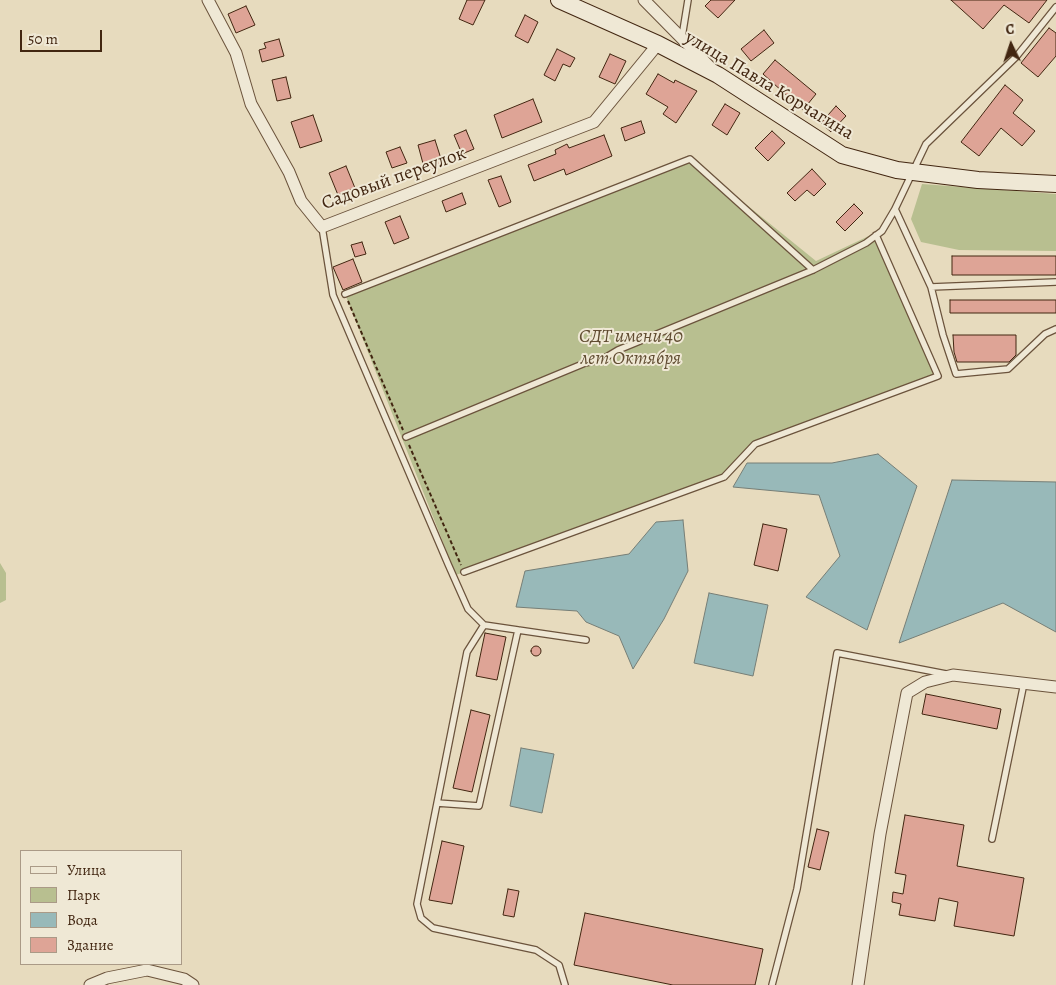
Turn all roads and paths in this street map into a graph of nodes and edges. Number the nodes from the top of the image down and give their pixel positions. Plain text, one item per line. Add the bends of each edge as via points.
1 (208, 0) edge
2 (558, 0) edge
3 (644, 0) edge
4 (688, 0) edge
5 (1056, 7) edge
6 (669, 38) junction
7 (718, 75) junction
8 (913, 172) junction
9 (1056, 184) edge
10 (896, 209) junction
11 (322, 227) junction
12 (876, 235) junction
13 (813, 270) junction
14 (1056, 282) edge
15 (930, 287) junction
16 (345, 294) dead end
17 (1056, 329) edge
18 (406, 437) dead end
19 (464, 572) dead end
20 (484, 625) junction
21 (518, 630) junction
22 (586, 640) dead end
23 (953, 676) junction
24 (1024, 683) junction
25 (1056, 687) edge
26 (437, 803) junction
27 (992, 839) dead end
28 (90, 985) edge
29 (193, 985) edge
30 (565, 985) edge
31 (772, 985) edge
32 (858, 985) edge

1 - 11 street, Садовый переулок via 236,53 251,104 289,172 301,201
2 - 6 main road, улица Павла Корчагина
3 - 6 street
4 - 6 lane
5 - 8 lane via 1016,57 926,144
6 - 7 main road, улица Павла Корчагина
6 - 7 street
6 - 11 street, Садовый переулок via 594,122
7 - 8 main road, улица Павла Корчагина via 842,155
8 - 9 main road, улица Павла Корчагина via 978,180
8 - 10 lane
10 - 12 lane
10 - 15 lane
11 - 20 lane via 333,295 468,609
12 - 13 lane
12 - 19 lane via 938,376 756,444 724,477
13 - 16 lane via 690,160
13 - 18 lane
14 - 15 lane
15 - 17 lane via 956,374 1008,369 1045,334
20 - 21 lane
20 - 26 lane via 468,652
21 - 22 lane
21 - 26 lane via 479,806
23 - 24 street
23 - 31 lane via 837,652 797,889
23 - 32 street via 925,682 907,693 880,834
24 - 25 street
24 - 27 lane
26 - 30 lane via 418,904 421,918 433,928 536,950 559,965
28 - 29 street via 106,978 147,970 184,979

